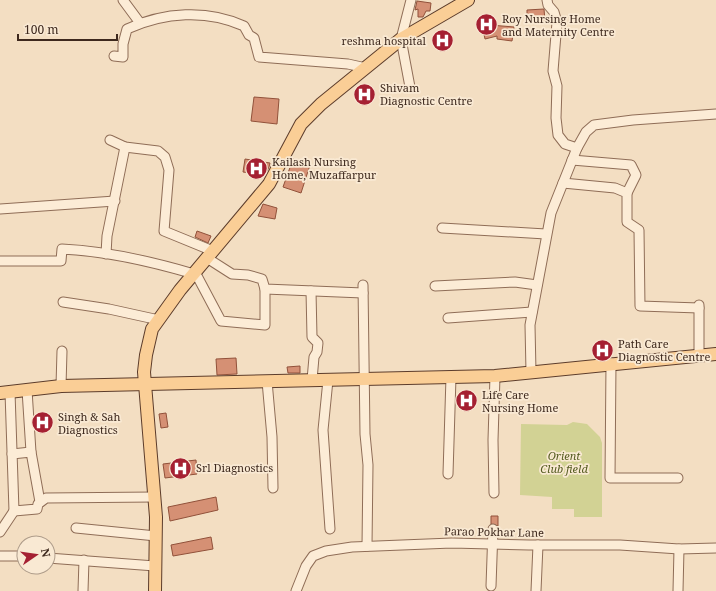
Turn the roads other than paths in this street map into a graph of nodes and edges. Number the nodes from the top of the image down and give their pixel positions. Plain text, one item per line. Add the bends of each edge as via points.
1 (123, 0) edge
2 (411, 0) edge
3 (468, 0) edge
4 (547, 0) edge
5 (140, 23) junction
6 (401, 39) junction
7 (114, 56) dead end
8 (366, 68) junction
9 (410, 87) dead end
10 (716, 114) edge
11 (110, 140) dead end
12 (125, 147) junction
13 (577, 148) junction
14 (572, 160) junction
15 (563, 183) junction
16 (627, 193) junction
17 (115, 201) junction
18 (0, 209) edge
19 (442, 228) dead end
20 (546, 234) junction
21 (106, 254) junction
22 (210, 254) junction
23 (0, 261) edge
24 (194, 273) junction
25 (537, 285) junction
26 (435, 286) dead end
27 (265, 289) junction
28 (311, 290) junction
29 (63, 302) dead end
30 (532, 312) junction
31 (448, 318) dead end
32 (159, 320) junction
33 (62, 351) dead end
34 (716, 354) edge
35 (699, 356) junction
36 (611, 363) junction
37 (531, 372) junction
38 (495, 376) junction
39 (451, 377) junction
40 (364, 379) junction
41 (312, 380) junction
42 (328, 380) junction
43 (267, 381) junction
44 (145, 384) junction
45 (61, 386) junction
46 (27, 390) junction
47 (5, 393) edge
48 (31, 452) junction
49 (12, 454) junction
50 (448, 474) dead end
51 (678, 478) dead end
52 (273, 488) dead end
53 (494, 493) dead end
54 (154, 496) junction
55 (40, 502) junction
56 (14, 511) junction
57 (76, 528) dead end
58 (330, 529) dead end
59 (493, 529) dead end
60 (0, 532) edge
61 (156, 536) junction
62 (494, 544) junction
63 (538, 545) junction
64 (367, 546) junction
65 (716, 548) edge
66 (679, 549) junction
67 (0, 556) edge
68 (16, 556) edge
69 (56, 558) edge
70 (84, 560) junction
71 (155, 566) junction
72 (491, 586) dead end
73 (83, 591) edge
74 (155, 591) edge
75 (296, 591) edge
76 (536, 591) edge
77 (678, 591) edge

1 - 5 street
2 - 6 street
3 - 6 main road
4 - 13 street via 557,22 553,70 557,86 558,135 565,144
5 - 7 street via 127,28 123,57
5 - 8 street via 177,15 228,20 244,26 254,38 259,57 348,64
6 - 8 main road
6 - 9 street
8 - 22 main road via 301,124 269,184
10 - 13 street via 594,125 586,132
11 - 12 street
12 - 17 street
12 - 22 street via 158,151 166,157 169,170 164,231
13 - 14 street
14 - 15 street
14 - 16 street via 630,165 636,175
15 - 16 street via 615,188
15 - 20 street
16 - 35 street via 627,222 639,230 640,306 699,307
17 - 18 street
17 - 21 street via 107,236
19 - 20 street
20 - 25 street
21 - 23 street via 62,249 61,262
21 - 24 street
22 - 24 main road
22 - 27 street via 232,274 248,275 262,280
24 - 27 street via 221,321 265,325
24 - 32 main road
25 - 26 street via 500,282
25 - 30 street
27 - 28 street
28 - 40 street via 363,289
28 - 41 street via 312,337 318,343
29 - 32 street
30 - 31 street
30 - 37 street
32 - 44 main road via 152,329 146,355
33 - 45 street
34 - 35 main road
35 - 36 main road
36 - 37 main road
36 - 51 street via 610,478
37 - 38 main road
38 - 39 main road
38 - 53 street
39 - 40 main road
39 - 50 street
40 - 42 main road
40 - 64 street via 368,465
41 - 42 main road
41 - 43 main road
42 - 58 street via 323,430
43 - 44 main road
43 - 52 street
44 - 45 main road
44 - 54 main road
45 - 46 main road
46 - 47 main road
46 - 48 street
47 - 49 street
48 - 49 street
48 - 55 street
49 - 56 street
54 - 55 street via 46,498
54 - 61 main road
55 - 56 street via 37,509
56 - 60 street
57 - 61 street
59 - 62 street
61 - 71 main road
62 - 63 street, Parao Pokhar Lane
62 - 64 street, Parao Pokhar Lane
62 - 72 street
63 - 66 street, Parao Pokhar Lane via 607,544
63 - 76 street
64 - 75 street, Parao Pokhar Lane via 335,549 313,556 308,561
65 - 66 street, Parao Pokhar Lane
66 - 77 street
67 - 68 street
69 - 70 street
70 - 71 street
70 - 73 street
71 - 74 main road

